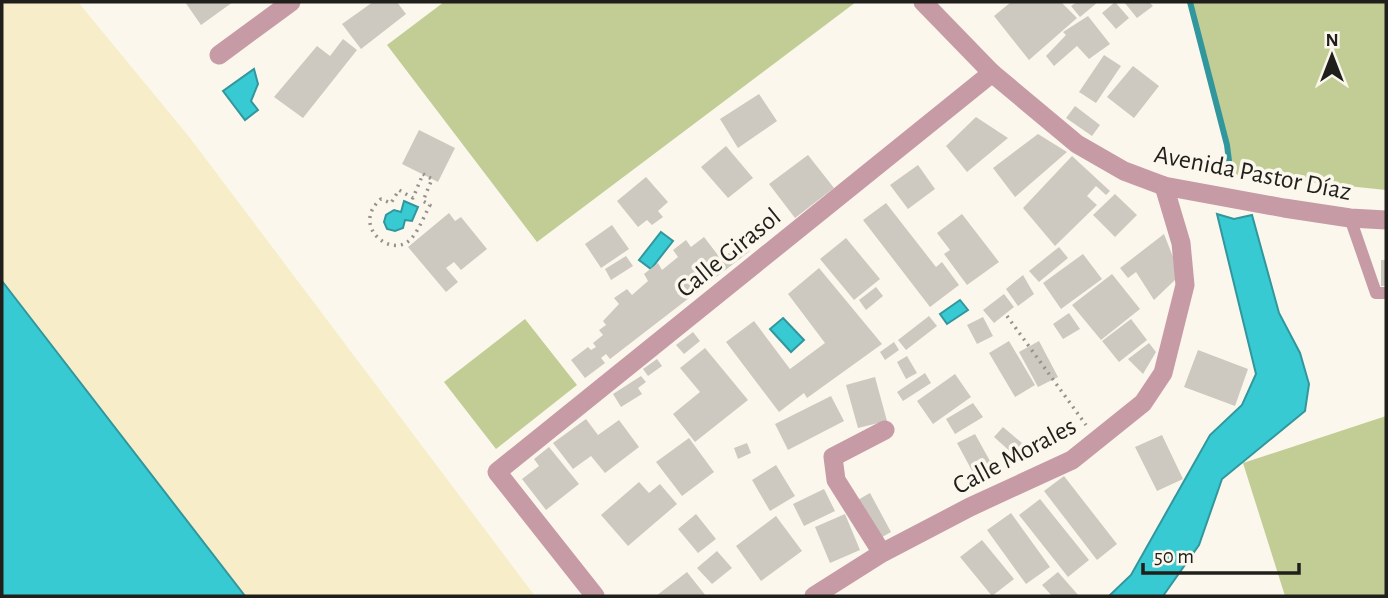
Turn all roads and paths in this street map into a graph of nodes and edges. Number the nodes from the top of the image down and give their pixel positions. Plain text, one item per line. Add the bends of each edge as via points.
1 (291, 2) edge
2 (923, 2) edge
3 (219, 55) dead end
4 (992, 73) junction
5 (423, 174) joint
6 (1164, 187) junction
7 (1350, 218) junction
8 (1386, 220) edge
9 (1386, 293) edge
10 (1007, 316) dead end
11 (885, 429) dead end
12 (1097, 441) junction
13 (882, 553) junction
14 (595, 596) edge
15 (814, 596) edge

1 - 3 street
2 - 4 street, Avenida Pastor Díaz
4 - 6 street, Avenida Pastor Díaz via 1077,144
4 - 14 street, Calle Girasol via 497,472
5 - 5 path via 413,198 399,190 391,203 381,199 372,207 370,227 376,238 389,244 403,244 411,238 430,205 423,201 432,179
6 - 7 street, Avenida Pastor Díaz
6 - 12 street, Calle Morales via 1181,243 1185,285 1175,329 1163,373 1143,403
7 - 8 street, Avenida Pastor Díaz
7 - 9 lane via 1376,293
10 - 12 path
11 - 13 street via 833,457 836,480
12 - 13 street, Calle Morales via 1072,460
13 - 15 street, Calle Morales

